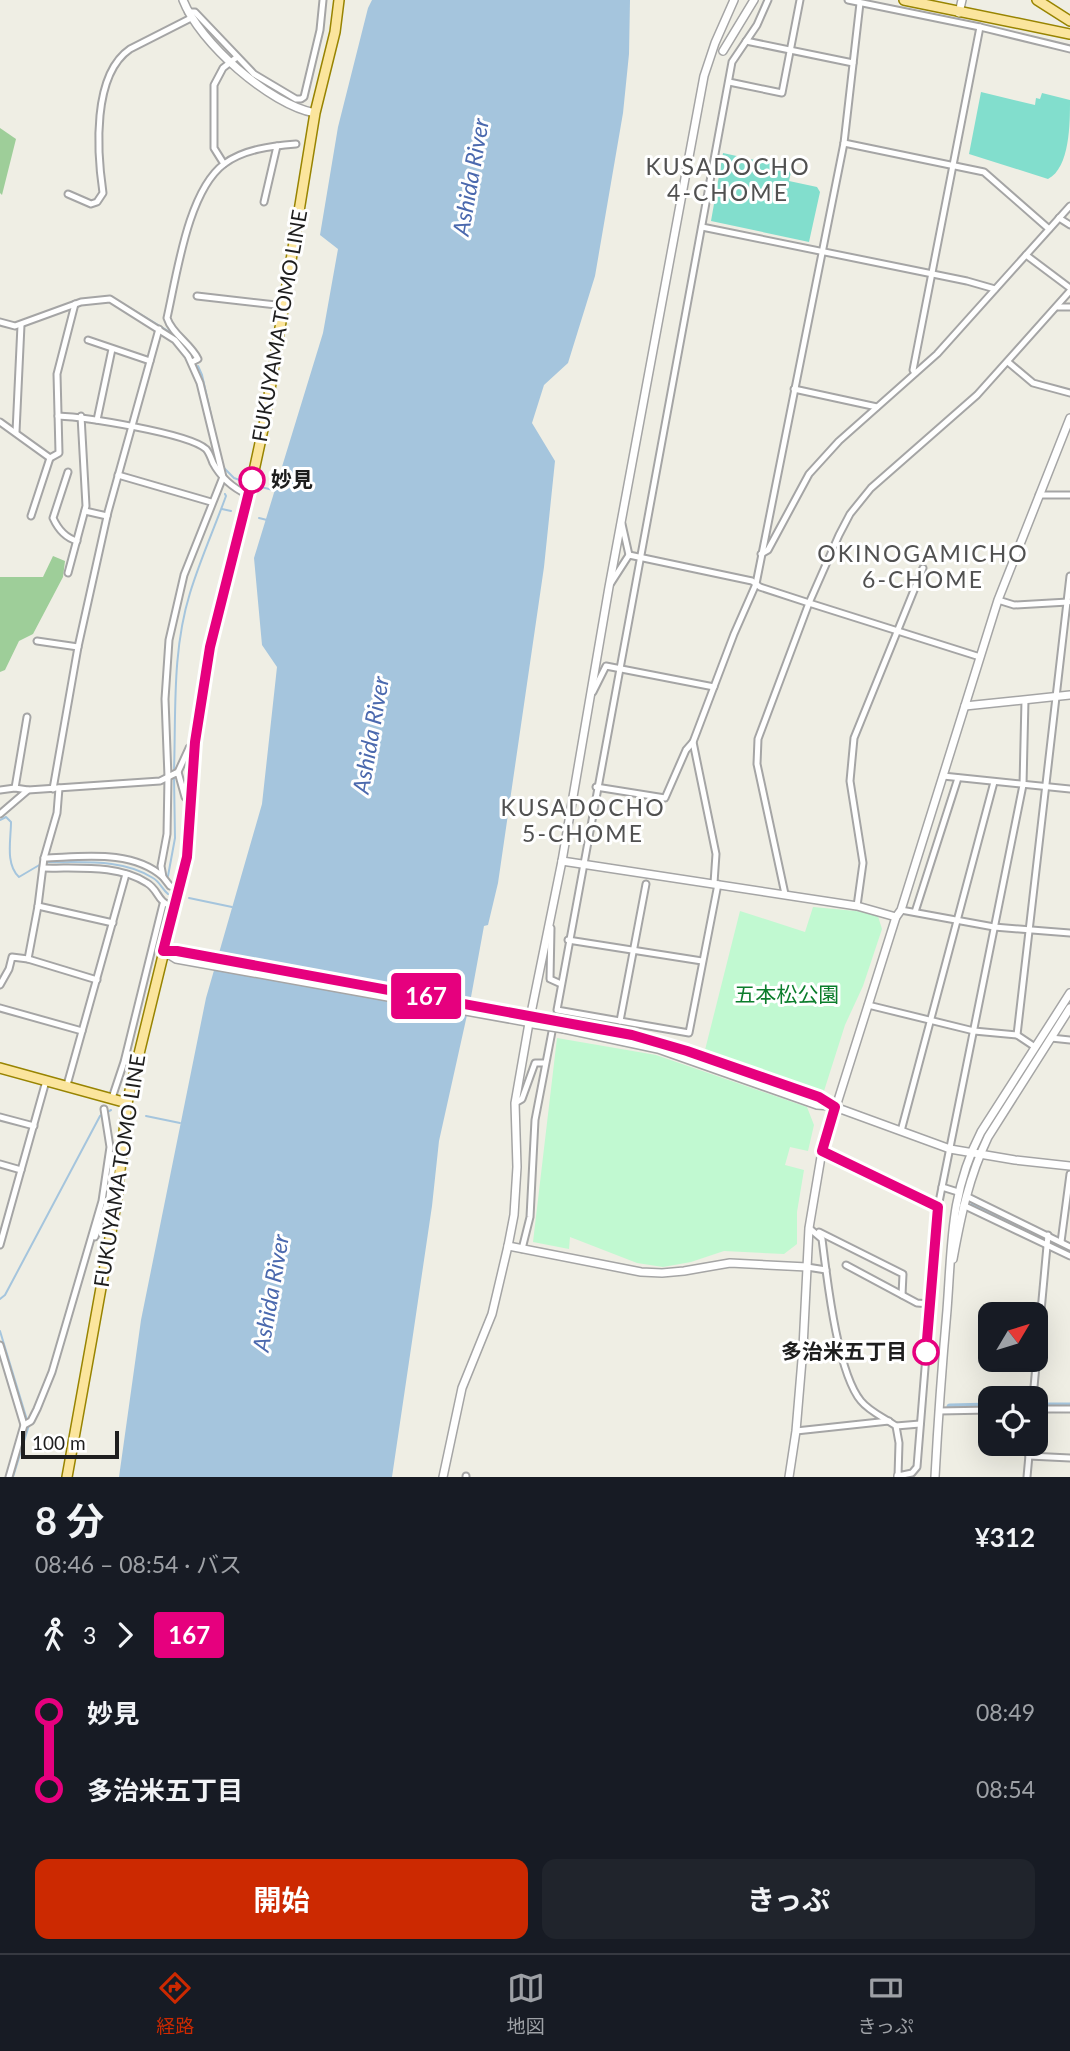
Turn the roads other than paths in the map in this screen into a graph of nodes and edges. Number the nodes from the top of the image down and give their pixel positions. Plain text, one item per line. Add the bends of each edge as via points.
1 (183, 0) edge
2 (323, 0) edge
3 (339, 0) edge
4 (734, 0) edge
5 (754, 0) edge
6 (768, 0) edge
7 (800, 0) edge
8 (848, 0) edge
9 (904, 0) edge
10 (962, 0) edge
11 (1037, 0) edge
12 (860, 3) junction
13 (959, 13) junction
14 (189, 15) junction
15 (1070, 21) edge
16 (979, 27) junction
17 (1045, 31) junction
18 (1070, 34) edge
19 (746, 41) junction
20 (1043, 43) junction
21 (1070, 49) edge
22 (723, 51) dead end
23 (790, 51) junction
24 (234, 59) junction
25 (853, 63) junction
26 (729, 82) junction
27 (315, 113) junction
28 (844, 143) junction
29 (296, 144) dead end
30 (277, 146) junction
31 (224, 164) junction
32 (954, 164) junction
33 (68, 194) dead end
34 (264, 202) dead end
35 (1070, 206) edge
36 (1059, 218) junction
37 (1070, 225) edge
38 (702, 227) junction
39 (1049, 229) junction
40 (822, 251) junction
41 (1026, 255) junction
42 (932, 274) junction
43 (995, 289) junction
44 (1070, 289) edge
45 (197, 296) dead end
46 (75, 304) junction
47 (285, 306) junction
48 (1058, 307) junction
49 (1070, 307) edge
50 (0, 322) edge
51 (21, 325) junction
52 (159, 329) junction
53 (88, 340) dead end
54 (112, 349) junction
55 (150, 361) junction
56 (192, 362) junction
57 (1008, 362) junction
58 (915, 373) junction
59 (794, 389) junction
60 (1070, 393) edge
61 (877, 407) junction
62 (58, 416) junction
63 (81, 416) junction
64 (1070, 418) edge
65 (97, 420) junction
66 (0, 422) edge
67 (133, 427) junction
68 (16, 432) junction
69 (50, 458) junction
70 (68, 472) dead end
71 (118, 475) junction
72 (222, 477) junction
73 (250, 488) junction
74 (1038, 495) junction
75 (1070, 495) edge
76 (212, 502) junction
77 (85, 511) junction
78 (31, 516) dead end
79 (107, 516) junction
80 (622, 522) junction
81 (77, 541) junction
82 (761, 554) junction
83 (629, 555) junction
84 (639, 558) junction
85 (923, 568) dead end
86 (68, 573) dead end
87 (1070, 576) edge
88 (756, 584) junction
89 (609, 587) junction
90 (998, 600) junction
91 (1069, 602) edge
92 (809, 603) junction
93 (897, 631) junction
94 (37, 640) dead end
95 (78, 647) junction
96 (980, 657) junction
97 (619, 668) junction
98 (714, 687) junction
99 (1070, 695) edge
100 (1056, 696) junction
101 (1025, 700) junction
102 (589, 702) junction
103 (965, 706) junction
104 (27, 717) dead end
105 (195, 742) junction
106 (693, 742) junction
107 (173, 775) junction
108 (943, 776) junction
109 (958, 778) junction
110 (994, 782) junction
111 (1023, 785) junction
112 (596, 786) junction
113 (1045, 787) junction
114 (15, 788) junction
115 (56, 789) junction
116 (1070, 789) edge
117 (0, 790) edge
118 (28, 790) junction
119 (191, 803) junction
120 (0, 814) edge
121 (562, 861) junction
122 (44, 863) junction
123 (582, 864) junction
124 (126, 874) junction
125 (161, 876) junction
126 (150, 883) junction
127 (716, 883) junction
128 (646, 884) dead end
129 (180, 889) junction
130 (785, 894) junction
131 (163, 904) junction
132 (38, 906) junction
133 (857, 906) junction
134 (175, 908) junction
135 (901, 909) junction
136 (915, 912) junction
137 (550, 914) junction
138 (896, 917) junction
139 (957, 921) junction
140 (113, 923) junction
141 (994, 927) junction
142 (1028, 930) junction
143 (1070, 933) edge
144 (568, 940) junction
145 (634, 950) junction
146 (163, 951) junction
147 (28, 959) junction
148 (702, 961) junction
149 (97, 980) junction
150 (561, 984) junction
151 (0, 985) edge
152 (1070, 993) edge
153 (869, 1005) junction
154 (0, 1008) edge
155 (1070, 1008) edge
156 (556, 1010) junction
157 (528, 1019) junction
158 (620, 1021) junction
159 (930, 1021) junction
160 (82, 1031) junction
161 (974, 1031) junction
162 (1017, 1035) junction
163 (1051, 1038) junction
164 (1070, 1040) edge
165 (1035, 1047) junction
166 (545, 1063) junction
167 (0, 1068) edge
168 (46, 1081) junction
169 (67, 1086) junction
170 (112, 1098) junction
171 (127, 1103) junction
172 (515, 1104) junction
173 (835, 1107) junction
174 (105, 1112) dead end
175 (0, 1117) edge
176 (34, 1126) junction
177 (901, 1131) junction
178 (110, 1147) junction
179 (950, 1149) junction
180 (822, 1151) junction
181 (971, 1152) junction
182 (980, 1153) junction
183 (0, 1164) edge
184 (1070, 1166) edge
185 (21, 1170) junction
186 (1070, 1174) edge
187 (942, 1187) junction
188 (962, 1194) junction
189 (113, 1198) junction
190 (963, 1205) junction
191 (938, 1207) junction
192 (0, 1211) edge
193 (9, 1213) junction
194 (809, 1228) junction
195 (1048, 1240) junction
196 (1061, 1242) junction
197 (0, 1245) edge
198 (90, 1246) junction
199 (508, 1246) junction
200 (1070, 1247) edge
201 (522, 1249) junction
202 (1070, 1256) edge
203 (846, 1265) dead end
204 (807, 1267) junction
205 (826, 1270) junction
206 (949, 1280) junction
207 (902, 1295) junction
208 (930, 1304) junction
209 (0, 1345) edge
210 (1034, 1386) edge
211 (1048, 1409) edge
212 (1070, 1409) edge
213 (978, 1410) edge
214 (939, 1411) junction
215 (890, 1421) junction
216 (27, 1424) junction
217 (920, 1424) junction
218 (896, 1426) junction
219 (796, 1431) junction
220 (1029, 1456) joint
221 (1070, 1458) edge
222 (9, 1477) edge
223 (67, 1477) edge
224 (443, 1477) edge
225 (789, 1477) edge
226 (898, 1477) edge
227 (935, 1477) edge
228 (1027, 1477) edge

1 - 14 street
2 - 24 street via 320,30 301,99
3 - 27 main road, FUKUYAMA TOMO LINE
4 - 80 street via 704,76
5 - 22 street
6 - 19 street
7 - 23 street
8 - 12 street
9 - 13 main road
10 - 13 street
11 - 15 main road
12 - 16 street
12 - 25 street
13 - 17 main road
14 - 24 street
14 - 33 street via 124,53 110,71 102,104 103,193 91,204
16 - 20 street
16 - 32 street
17 - 18 main road
17 - 20 street
19 - 23 street
19 - 26 street via 732,62
20 - 21 street
23 - 25 street
23 - 26 street via 782,93
24 - 27 street via 248,79 275,97
24 - 31 street via 214,85 214,148
25 - 28 street
26 - 38 street
27 - 47 main road, FUKUYAMA TOMO LINE
28 - 32 street
28 - 40 street
29 - 30 street
30 - 31 street
30 - 34 street
31 - 56 street via 199,196 167,318 194,351 198,359
32 - 39 street via 984,172
32 - 42 street
35 - 36 street
36 - 37 street
36 - 39 street
38 - 40 street
38 - 84 street
39 - 41 street
40 - 42 street
40 - 59 street
41 - 43 street
41 - 44 street
42 - 43 street
42 - 58 street
43 - 58 street
44 - 48 street
45 - 47 street
46 - 51 street
46 - 52 street via 110,299
46 - 62 street via 57,374
47 - 73 main road, FUKUYAMA TOMO LINE
48 - 49 street
48 - 57 street
50 - 51 street
51 - 68 street
52 - 55 street
52 - 56 street via 183,347
53 - 54 street
54 - 55 street
54 - 65 street
55 - 67 street
56 - 72 street
57 - 60 street via 1033,383
57 - 92 street via 978,395 871,488 850,514
58 - 61 street
59 - 61 street
59 - 82 street
61 - 82 street via 808,474 768,550
62 - 63 street
62 - 69 street via 59,450
63 - 65 street
63 - 77 street
64 - 74 street
65 - 67 street
66 - 68 street
67 - 71 street
67 - 72 street via 204,447
68 - 69 street
69 - 78 street
70 - 81 street via 54,518 69,539
71 - 76 street
71 - 79 street
72 - 73 street via 238,490
72 - 76 street
73 - 105 main road, FUKUYAMA TOMO LINE via 210,647
74 - 75 street
74 - 90 street
76 - 107 street via 184,575 169,640 165,710
77 - 79 street
77 - 81 street
79 - 95 street
80 - 83 street
80 - 89 street
81 - 86 street
82 - 88 street
83 - 84 street
83 - 89 street
84 - 88 street
84 - 97 street
85 - 93 street
87 - 91 street
88 - 92 street
88 - 98 street
89 - 102 street
90 - 91 street via 1014,605
90 - 96 street
91 - 100 street
92 - 93 street
92 - 130 street via 756,750
93 - 96 street
93 - 133 street via 854,737 850,761 863,863
94 - 95 street
95 - 115 street
96 - 103 street
97 - 98 street
97 - 102 street via 606,666
97 - 112 street
98 - 106 street
99 - 100 street
100 - 101 street
100 - 113 street
101 - 103 street
101 - 111 street
102 - 121 street
103 - 108 street
104 - 114 street
105 - 107 street
105 - 119 main road, FUKUYAMA TOMO LINE
106 - 112 street via 664,798
106 - 127 street via 716,854
107 - 115 street via 160,781
107 - 119 street
107 - 125 street
108 - 109 street
108 - 135 street
109 - 110 street
109 - 136 street
110 - 111 street
110 - 139 street
111 - 113 street
111 - 141 street
112 - 123 street
113 - 116 street
113 - 142 street
114 - 117 street
114 - 118 street
115 - 118 street
115 - 122 street via 57,813
118 - 120 street
119 - 129 main road, FUKUYAMA TOMO LINE
121 - 123 street
121 - 137 street
122 - 124 street
122 - 125 street via 112,857
122 - 132 street
123 - 127 street
123 - 144 street
124 - 126 street
124 - 140 street
125 - 126 street
125 - 129 street
126 - 131 street
127 - 130 street
127 - 148 street
128 - 145 street
129 - 134 main road, FUKUYAMA TOMO LINE
130 - 133 street
131 - 134 street
131 - 170 street
132 - 140 street
132 - 147 street
133 - 138 street
134 - 146 main road, FUKUYAMA TOMO LINE
135 - 136 street
135 - 138 street
136 - 139 street
137 - 150 street via 550,979
137 - 157 street
138 - 153 street
139 - 141 street
139 - 159 street
140 - 149 street
141 - 142 street
141 - 161 street
142 - 143 street
142 - 162 street
144 - 145 street
144 - 150 street
145 - 148 street
145 - 158 street
146 - 157 street
146 - 171 main road, FUKUYAMA TOMO LINE
147 - 149 street
147 - 151 street via 12,957
148 - 158 street via 690,1033
149 - 160 street
150 - 156 street
152 - 165 street
153 - 159 street
153 - 173 street
154 - 160 street
155 - 163 street
156 - 158 street
156 - 166 street
157 - 172 street
157 - 173 street, bridge via 659,1049 817,1105
159 - 161 street
159 - 177 street
160 - 169 street
161 - 162 street
161 - 179 street
162 - 165 street
163 - 164 street
163 - 182 street
165 - 181 street
166 - 172 street via 535,1063 522,1099
166 - 201 street via 535,1120 530,1217
167 - 168 main road
168 - 169 main road
168 - 176 street
169 - 170 main road
170 - 171 main road
171 - 189 main road, FUKUYAMA TOMO LINE
172 - 199 street via 517,1167
173 - 177 street
173 - 180 street
174 - 178 street
175 - 176 street
176 - 185 street
177 - 179 street
178 - 189 street
178 - 198 street
179 - 181 street
179 - 187 street
180 - 191 street
180 - 194 street
181 - 182 street
181 - 188 street
182 - 184 street
182 - 188 street
183 - 185 street
185 - 193 street
186 - 196 street
187 - 188 street
187 - 191 street
188 - 190 street
188 - 195 street
188 - 206 street via 950,1237
189 - 198 street
189 - 223 main road, FUKUYAMA TOMO LINE
190 - 195 street
190 - 206 street
191 - 208 street
192 - 193 street
193 - 197 street
194 - 204 street
194 - 205 street via 822,1239
194 - 207 street via 903,1274
195 - 196 street
195 - 202 street
195 - 210 street
196 - 200 street
198 - 216 street via 52,1372
199 - 201 street
199 - 224 street via 492,1314 462,1388
201 - 204 street via 641,1272 730,1263
203 - 207 street
204 - 205 street
204 - 219 street
205 - 215 street via 850,1383 864,1405
206 - 214 street
207 - 208 street
208 - 217 street
209 - 216 street
211 - 212 street
213 - 214 street
214 - 227 street
215 - 218 street
215 - 219 street
216 - 222 street
217 - 218 street
217 - 226 street via 917,1467
218 - 226 street
219 - 225 street
220 - 221 street
220 - 228 street

